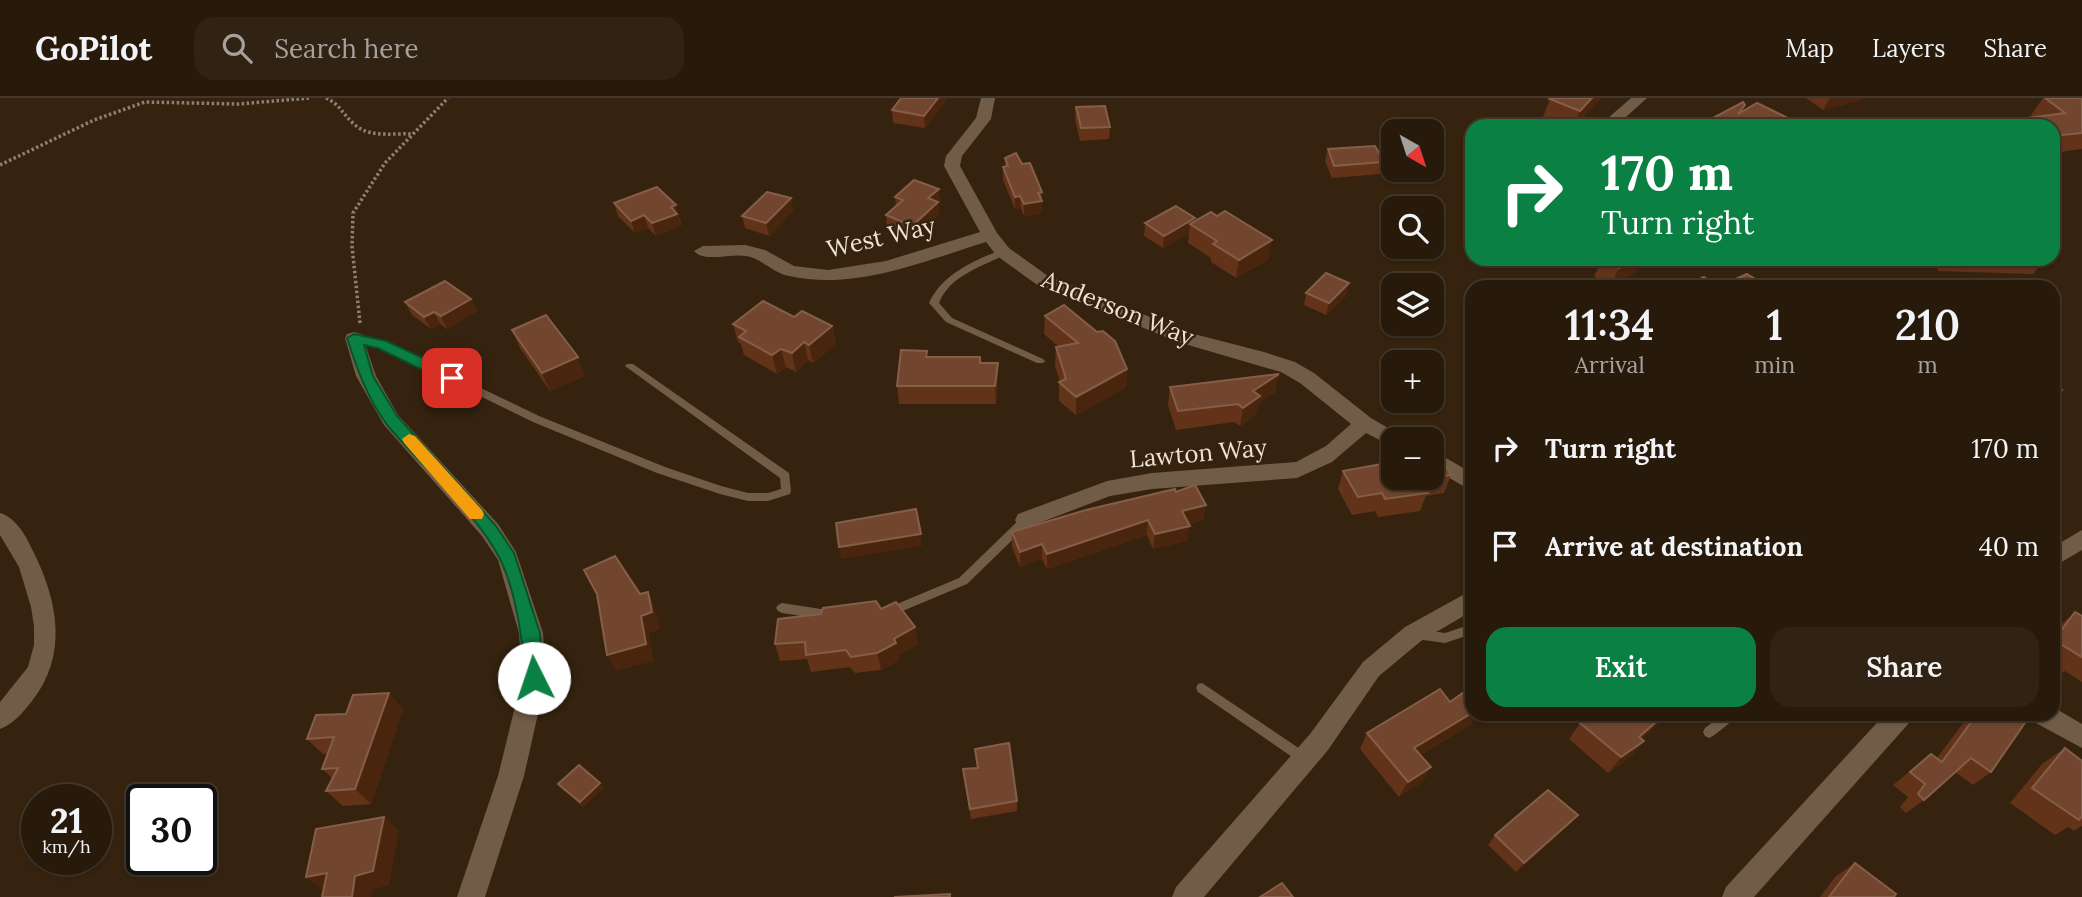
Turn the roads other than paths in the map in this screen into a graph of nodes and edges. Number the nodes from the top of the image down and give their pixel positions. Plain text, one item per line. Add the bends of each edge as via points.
1 (988, 98) edge
2 (1640, 98) edge
3 (1615, 119) edge
4 (990, 235) junction
5 (703, 251) dead end
6 (1003, 252) junction
7 (358, 329) joint
8 (1040, 361) dead end
9 (630, 366) dead end
10 (1364, 423) junction
11 (1381, 433) edge
12 (1444, 465) edge
13 (1465, 478) edge
14 (1026, 520) joint
15 (0, 521) edge
16 (2082, 540) edge
17 (2060, 552) edge
18 (1465, 603) edge
19 (782, 608) dead end
20 (881, 612) edge
21 (845, 615) edge
22 (1465, 631) edge
23 (1413, 634) junction
24 (1202, 688) dead end
25 (0, 718) edge
26 (1723, 721) edge
27 (1894, 721) edge
28 (2055, 721) edge
29 (1709, 732) dead end
30 (2082, 737) edge
31 (1305, 759) junction
32 (471, 897) edge
33 (1186, 897) edge
34 (1736, 897) edge

1 - 4 street, Anderson Way via 983,119 952,161
2 - 3 street
4 - 5 street, West Way via 888,266 828,276 790,271 745,250
4 - 6 street, Anderson Way
6 - 8 lane via 949,282 934,303 949,320
6 - 10 street, Anderson Way via 1042,280 1095,303 1185,338 1288,367
7 - 9 lane via 536,419 660,470 748,497 786,491 786,476
7 - 32 street via 366,376 391,419 490,530 508,558 531,633 534,678 511,776
10 - 11 street, Anderson Way
10 - 14 street, Lawton Way via 1334,452 1297,470 1107,489
12 - 13 street
14 - 20 lane via 963,581
15 - 25 street via 28,559 45,630 42,661 27,688
16 - 17 street
18 - 23 street
19 - 21 lane
22 - 23 lane via 1445,638
23 - 31 street via 1371,669
24 - 31 lane
26 - 29 lane
27 - 34 street
28 - 30 street
31 - 33 street

